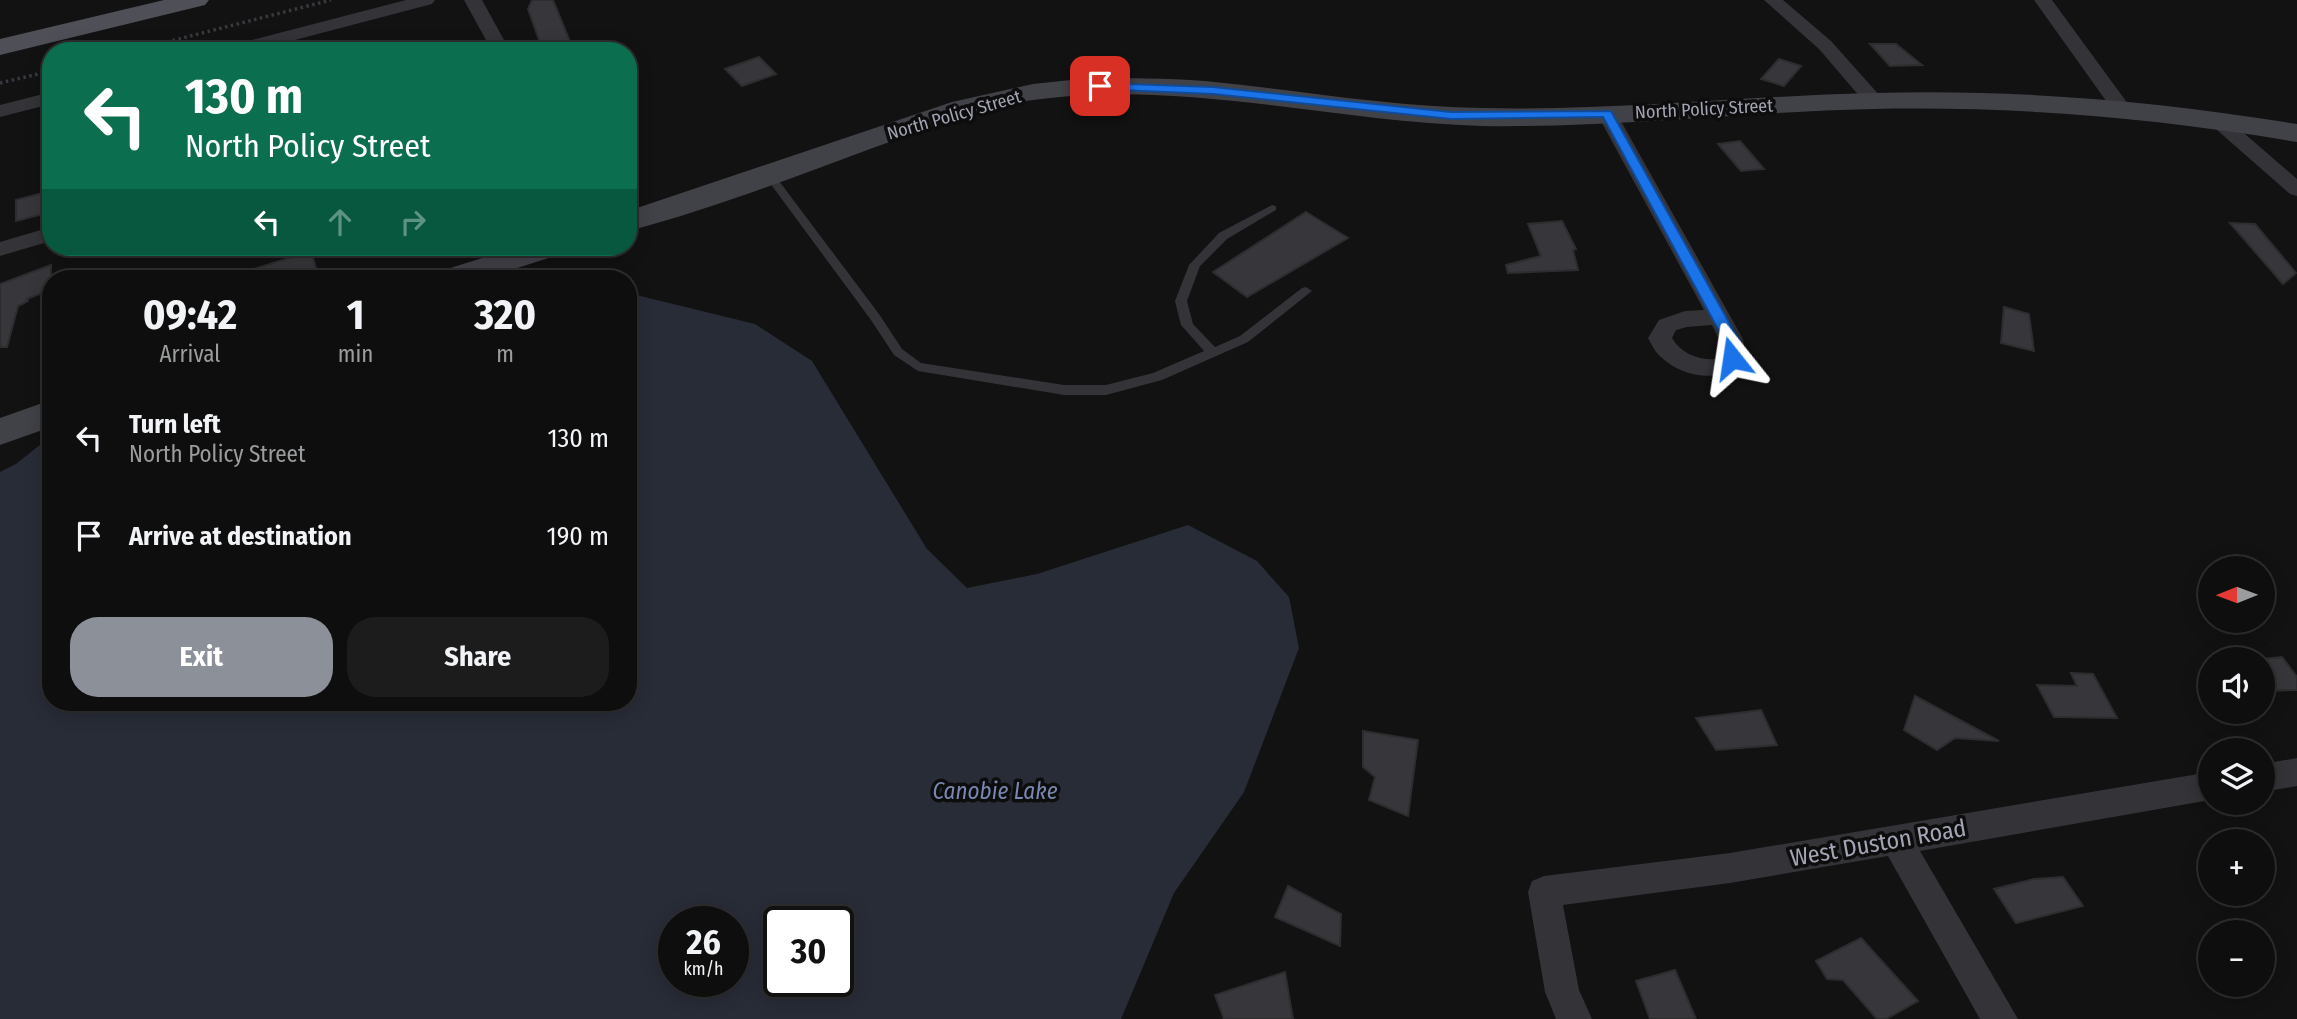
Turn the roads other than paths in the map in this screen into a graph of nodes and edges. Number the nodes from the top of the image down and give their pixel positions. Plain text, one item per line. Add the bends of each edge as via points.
1 (196, 0) edge
2 (426, 0) edge
3 (472, 0) edge
4 (1773, 0) edge
5 (2043, 0) edge
6 (265, 42) edge
7 (496, 42) edge
8 (0, 47) edge
9 (42, 100) edge
10 (1874, 101) junction
11 (2121, 108) junction
12 (0, 111) edge
13 (1607, 114) junction
14 (2216, 119) junction
15 (2297, 133) edge
16 (769, 175) junction
17 (2297, 190) edge
18 (1272, 208) dead end
19 (637, 218) edge
20 (42, 237) edge
21 (0, 249) edge
22 (522, 256) edge
23 (478, 270) edge
24 (1306, 291) dead end
25 (1718, 317) dead end
26 (1213, 353) junction
27 (42, 416) edge
28 (0, 432) edge
29 (2297, 772) edge
30 (2275, 776) edge
31 (2198, 788) edge
32 (1896, 840) junction
33 (1574, 1019) edge
34 (2000, 1019) edge

1 - 8 main road
2 - 6 street
3 - 7 street
4 - 10 street via 1825,46
5 - 11 street
9 - 12 street
10 - 11 street, North Policy Street
10 - 13 street, North Policy Street
11 - 14 street, North Policy Street
13 - 16 street, North Policy Street via 1461,116 1213,91 1066,88 964,107
13 - 25 street
14 - 15 street, North Policy Street
14 - 17 street
16 - 19 street, North Policy Street
16 - 26 lane via 898,352 918,367 1064,390 1106,390 1157,377
18 - 26 lane via 1223,236 1195,265 1181,301 1186,325
20 - 21 street
22 - 23 street
24 - 26 lane via 1244,339
27 - 28 street
29 - 30 street
31 - 32 street, West Duston Road
32 - 33 street, West Duston Road via 1544,892 1562,992
32 - 34 street

